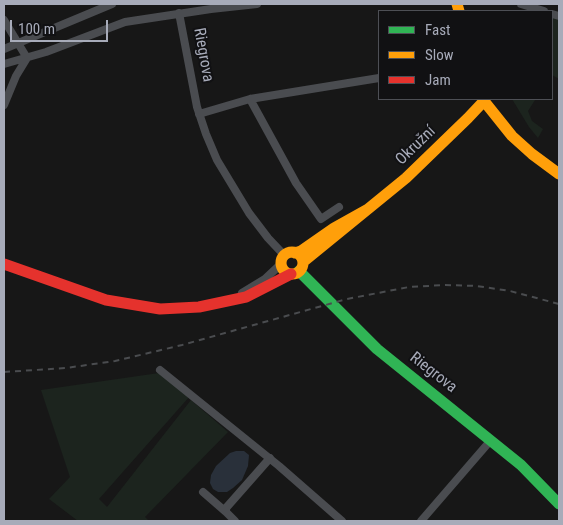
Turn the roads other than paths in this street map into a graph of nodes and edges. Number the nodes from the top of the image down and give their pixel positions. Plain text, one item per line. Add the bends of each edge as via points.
1 (112, 4) edge
2 (257, 4) edge
3 (521, 4) edge
4 (98, 6) edge
5 (211, 6) edge
6 (541, 10) edge
7 (179, 13) junction
8 (4, 20) edge
9 (19, 43) junction
10 (4, 49) edge
11 (27, 58) junction
12 (4, 64) edge
13 (378, 78) edge
14 (250, 99) junction
15 (483, 100) edge
16 (4, 105) edge
17 (199, 114) junction
18 (559, 174) edge
19 (339, 207) dead end
20 (368, 209) junction
21 (341, 231) junction
22 (287, 257) junction
23 (4, 264) edge
24 (298, 269) junction
25 (321, 294) junction
26 (226, 301) junction
27 (160, 370) dead end
28 (491, 440) junction
29 (270, 458) junction
30 (202, 492) dead end
31 (557, 496) edge
32 (226, 512) junction
33 (236, 521) edge
34 (342, 521) edge
35 (421, 521) edge

1 - 4 street
2 - 5 street
3 - 6 street
4 - 9 street
5 - 7 street
7 - 11 street via 125,22
7 - 17 street, Riegrova
8 - 9 street
9 - 10 street
9 - 11 street
11 - 12 street
11 - 16 street
13 - 14 street
14 - 17 street
14 - 19 street via 296,183 321,219
15 - 18 main road via 512,136
15 - 20 main road, Okružní via 406,178
17 - 22 street, Riegrova via 217,160 235,190 254,219
20 - 21 main road, Okružní
20 - 22 main road, Okružní via 301,252
21 - 24 main road, Okružní via 311,254
21 - 25 main road via 320,251 312,264 312,275
22 - 24 main road via 301,257
22 - 24 main road via 284,270
22 - 26 street via 261,282
23 - 26 main road, Okružní via 106,300 134,306 185,309
24 - 25 main road, Riegrova
24 - 26 main road, Okružní via 254,294
25 - 28 main road, Riegrova via 377,349
27 - 29 street
28 - 31 main road, Riegrova
28 - 35 street
29 - 32 street via 232,500
29 - 34 street
30 - 32 street
32 - 33 street

